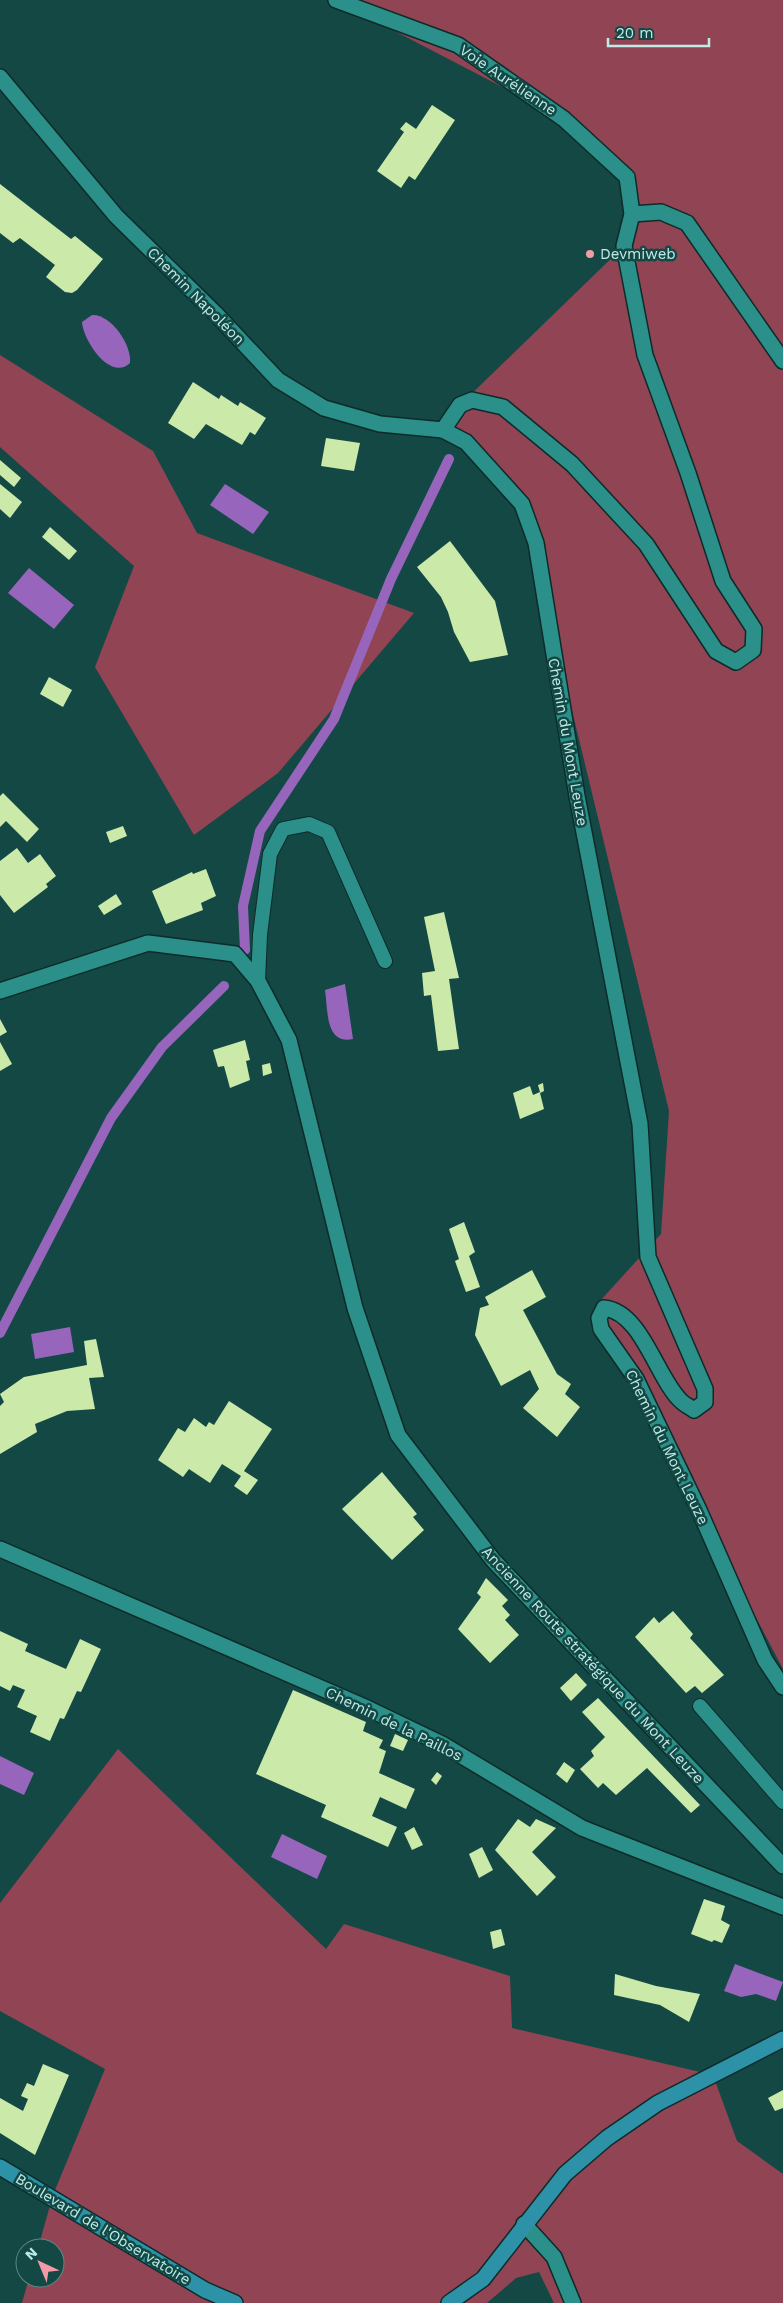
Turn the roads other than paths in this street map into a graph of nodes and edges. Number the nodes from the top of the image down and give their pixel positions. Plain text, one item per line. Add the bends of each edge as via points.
1 (336, 0) edge
2 (0, 77) edge
3 (632, 214) junction
4 (783, 361) edge
5 (444, 430) junction
6 (385, 962) dead end
7 (258, 981) junction
8 (0, 991) edge
9 (0, 1549) edge
10 (783, 1687) edge
11 (700, 1706) dead end
12 (783, 1802) edge
13 (783, 1866) edge
14 (783, 1908) edge
15 (783, 2039) edge
16 (0, 2167) edge
17 (524, 2224) junction
18 (234, 2303) edge
19 (449, 2303) edge
20 (573, 2303) edge

1 - 3 street, Voie Aurélienne via 458,45 564,118 627,177
2 - 5 street, Chemin Napoléon via 116,216 278,380 324,408 380,424
3 - 4 street via 661,212 687,223
3 - 5 street via 624,246 645,355 722,580 754,629 753,650 736,662 716,650 646,544 572,464 503,407 472,400 460,405
5 - 10 street, Chemin du Mont Leuze via 466,442 522,504 536,544 577,796 640,1124 648,1257 705,1389 705,1402 694,1410 681,1401 629,1319 614,1309 604,1308 599,1318 601,1329 636,1379 699,1510 764,1660
6 - 7 lane via 328,832 309,824 283,830 270,854
7 - 8 street, Ancienne Route stratégique du Mont Leuze via 234,954 148,943
7 - 13 street, Ancienne Route stratégique du Mont Leuze via 289,1040 355,1308 398,1435 493,1560
9 - 14 street, Chemin de la Paillos via 442,1744 582,1828
11 - 12 lane
15 - 17 main road via 658,2103 607,2138 565,2174
16 - 18 main road, Boulevard de l'Observatoire via 205,2290
17 - 19 main road via 483,2279
17 - 20 street via 554,2257

